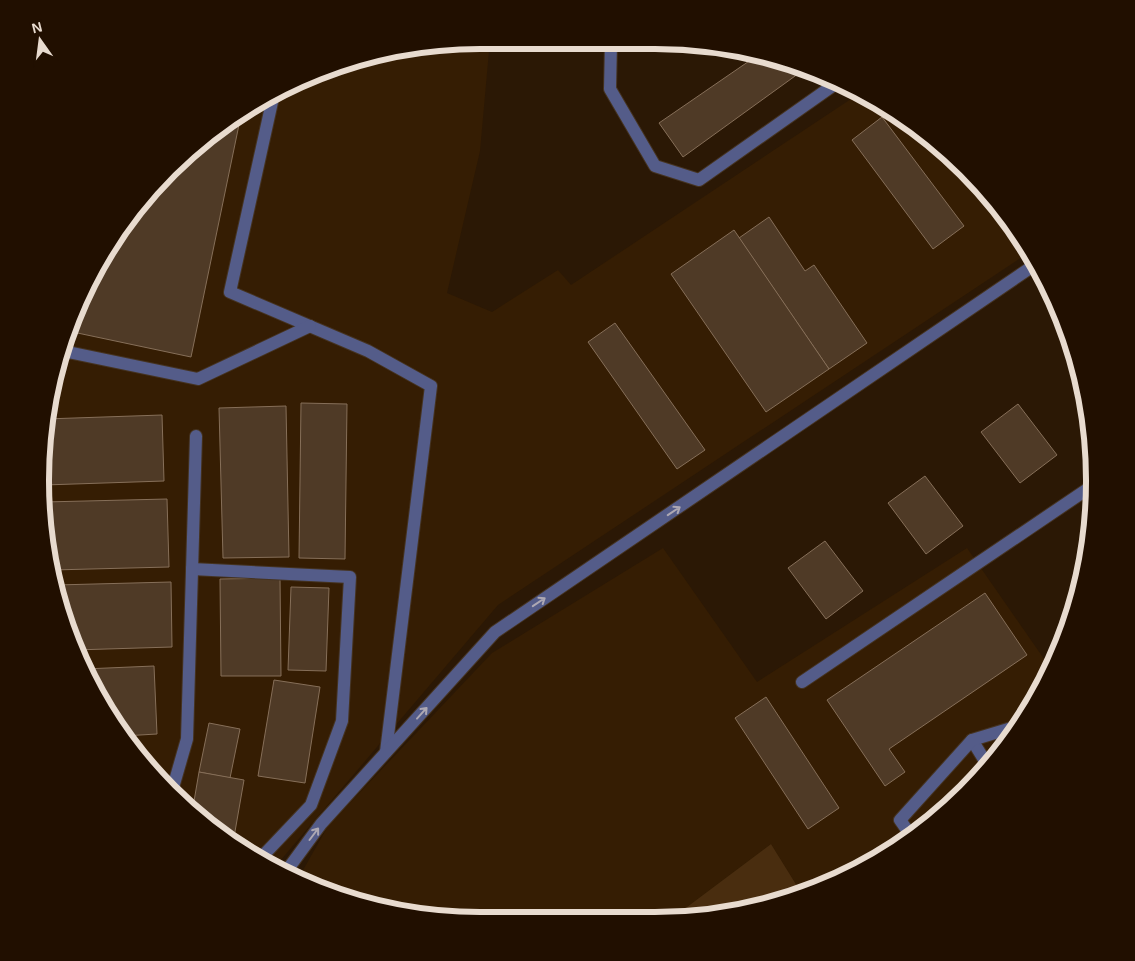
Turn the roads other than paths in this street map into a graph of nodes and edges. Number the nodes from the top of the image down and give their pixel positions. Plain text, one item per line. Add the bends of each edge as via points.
1 (611, 49) edge
2 (831, 87) edge
3 (272, 103) edge
4 (1030, 268) edge
5 (310, 326) junction
6 (69, 352) edge
7 (196, 436) dead end
8 (1086, 490) edge
9 (192, 569) junction
10 (802, 682) dead end
11 (1006, 729) edge
12 (972, 740) junction
13 (386, 752) junction
14 (984, 759) edge
15 (174, 785) edge
16 (907, 830) edge
17 (265, 854) edge
18 (289, 868) edge

1 - 2 lane via 610,89 655,166 699,180
3 - 5 lane via 230,292
13 -> 4 lane via 495,632
5 - 6 lane via 198,380
5 - 13 lane via 368,351 431,386
7 - 9 lane
8 - 10 lane
9 - 15 lane via 186,739
9 - 17 lane via 350,577 342,721 311,806
11 - 12 lane
12 - 14 lane
12 - 16 lane via 900,820
18 -> 13 lane via 322,824

